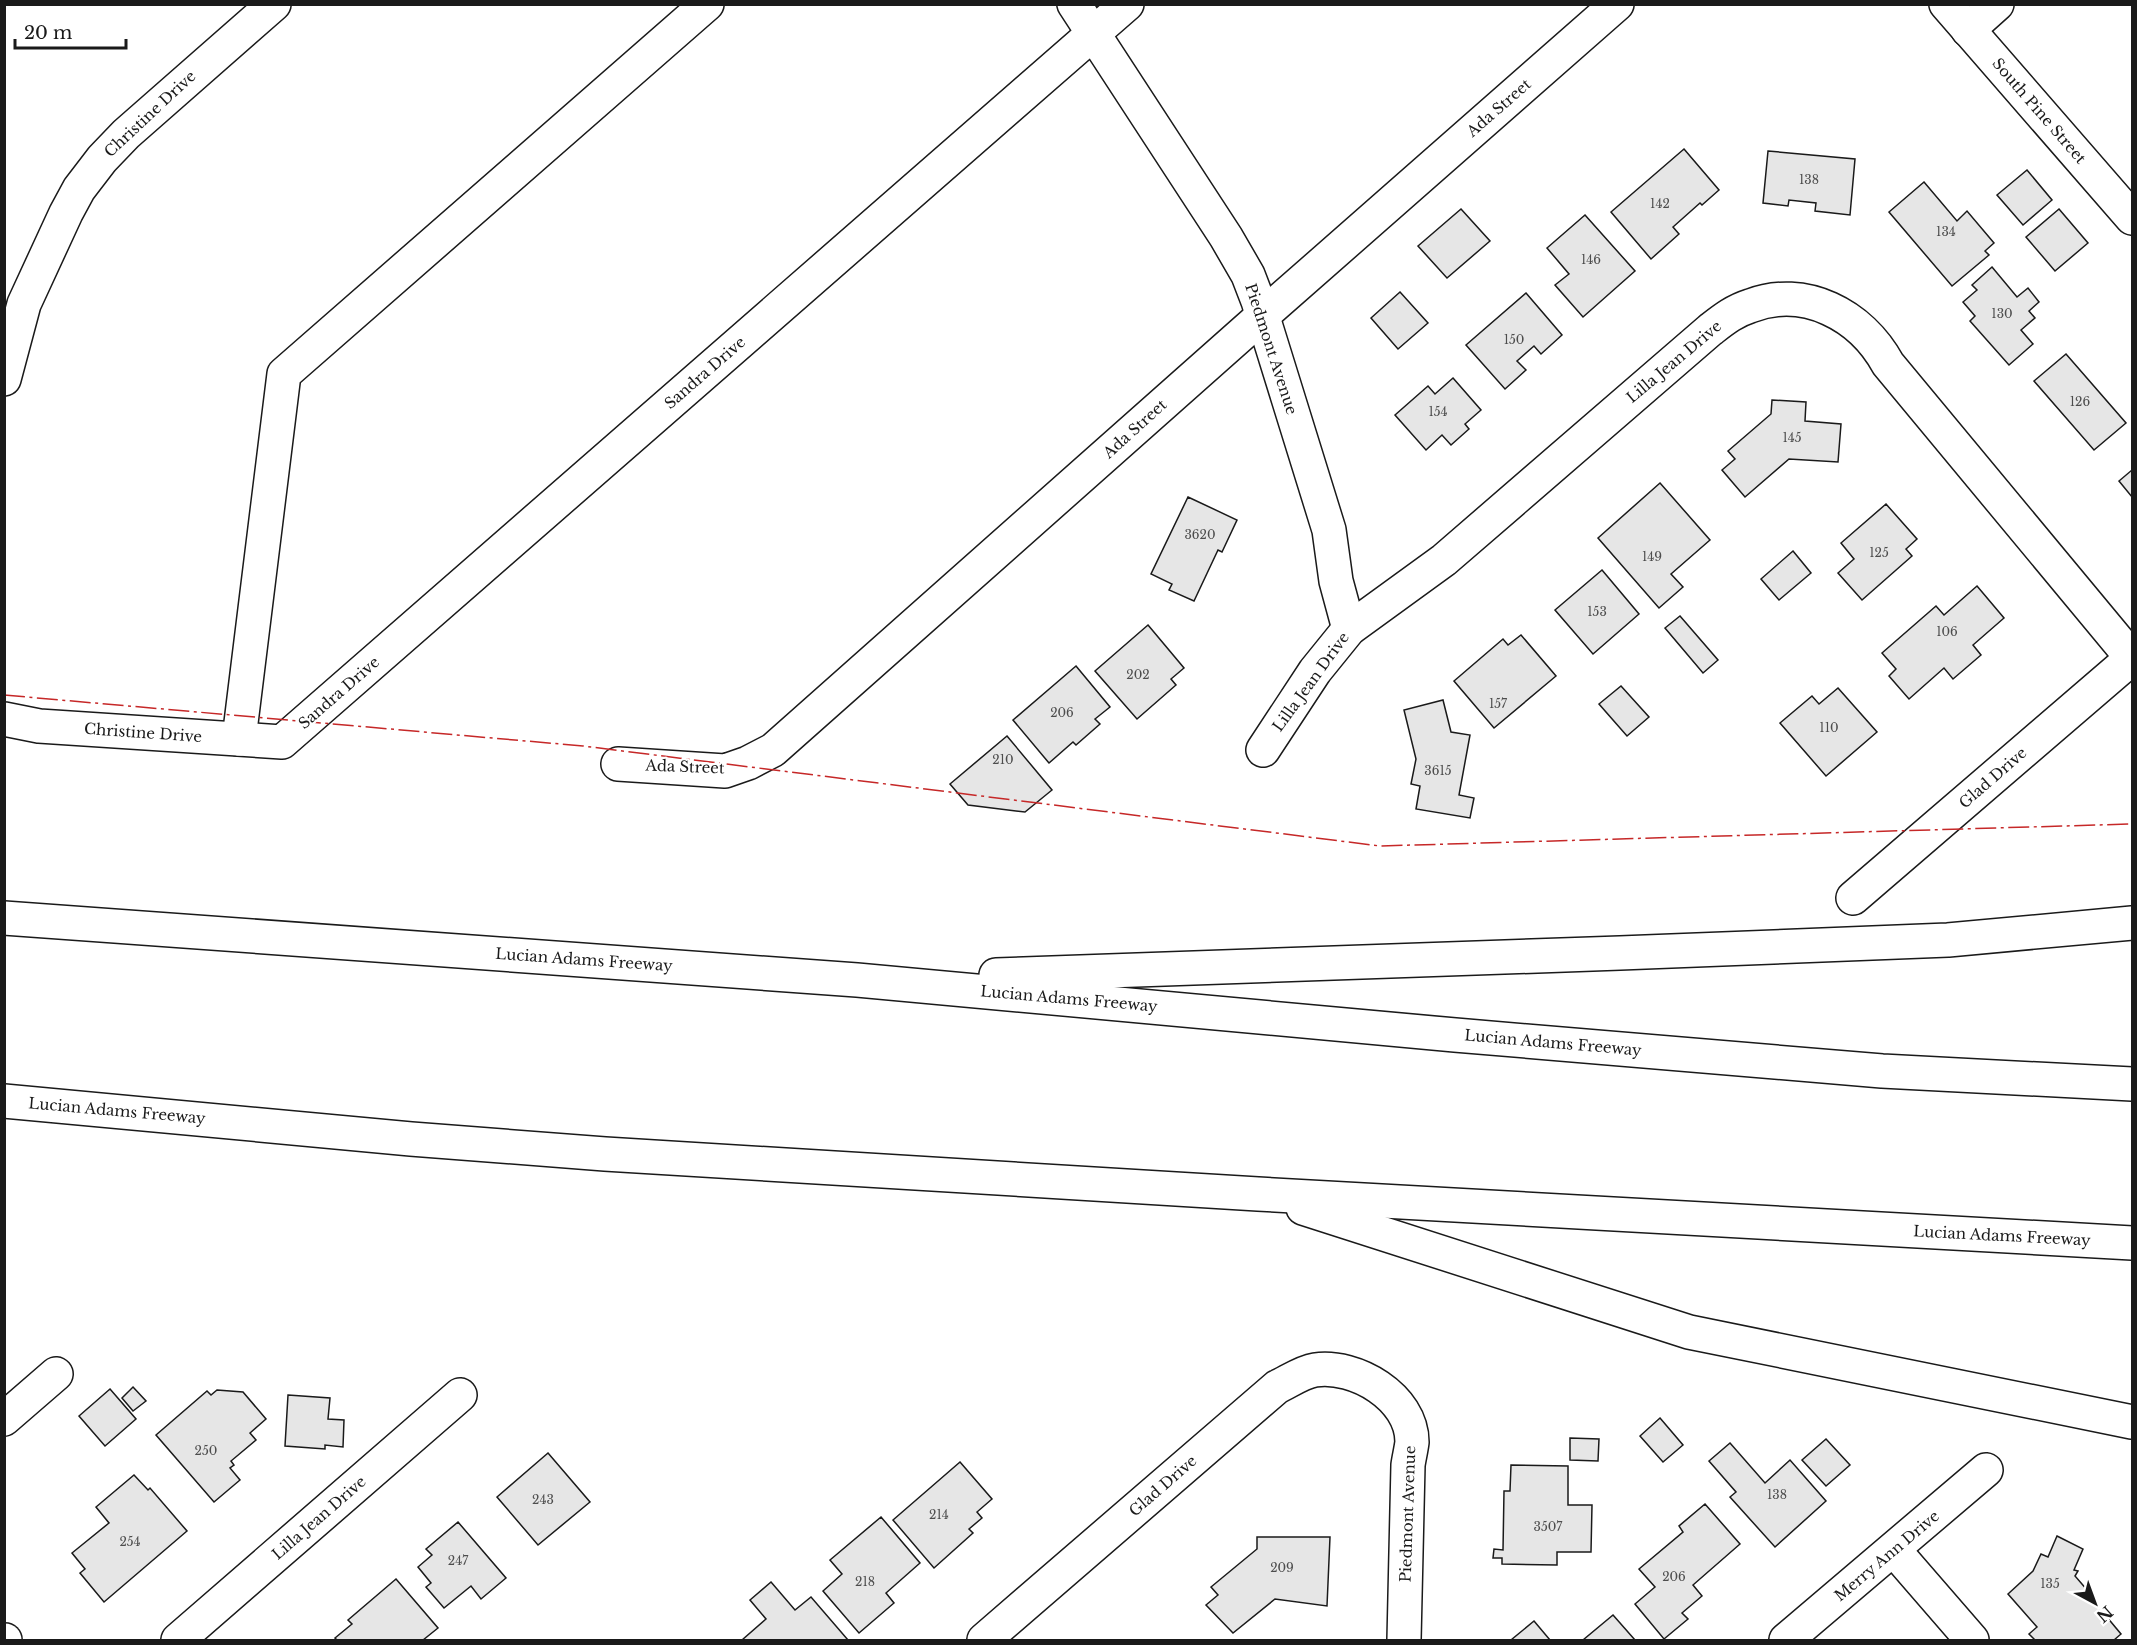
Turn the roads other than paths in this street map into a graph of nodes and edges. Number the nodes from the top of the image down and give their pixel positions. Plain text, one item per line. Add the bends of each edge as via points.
1 (274, 4) edge
2 (707, 4) edge
3 (1074, 4) edge
4 (1127, 4) edge
5 (1617, 4) edge
6 (1946, 4) edge
7 (1997, 4) edge
8 (1968, 30) junction
9 (1093, 34) junction
10 (2133, 218) edge
11 (1261, 317) junction
12 (4, 379) edge
13 (1349, 629) junction
14 (2132, 658) edge
15 (4, 719) edge
16 (239, 740) junction
17 (282, 742) joint
18 (1263, 750) dead end
19 (618, 764) dead end
20 (1853, 898) dead end
21 (4, 918) edge
22 (2133, 923) edge
23 (857, 980) junction
24 (2133, 1084) edge
25 (4, 1101) edge
26 (1258, 1194) junction
27 (2133, 1243) edge
28 (56, 1374) dead end
29 (1358, 1375) joint
30 (460, 1395) dead end
31 (4, 1419) edge
32 (2133, 1422) edge
33 (1986, 1470) dead end
34 (1894, 1550) junction
35 (178, 1641) edge
36 (984, 1641) edge
37 (1404, 1641) edge
38 (1786, 1641) edge
39 (1972, 1641) edge

1 - 12 main road, Christine Drive via 126,134 79,189 24,304
2 - 16 main road via 284,374
3 - 9 main road, Piedmont Avenue
4 - 9 main road, Sandra Drive
5 - 11 main road, Ada Street
6 - 8 main road, South Pine Street
7 - 8 main road
8 - 10 main road, South Pine Street
9 - 11 main road, Piedmont Avenue via 1226,237 1248,275
9 - 17 main road, Sandra Drive
11 - 13 main road, Piedmont Avenue via 1329,530 1336,581
11 - 19 main road, Ada Street via 773,750 725,771
13 - 14 main road, Lilla Jean Drive via 1444,560 1730,314 1774,300 1809,301 1860,327
13 - 18 main road, Lilla Jean Drive via 1315,671
14 - 20 main road, Glad Drive
15 - 16 main road, Christine Drive via 39,726
16 - 17 main road, Christine Drive
21 - 23 main road, Lucian Adams Freeway
22 - 23 main road via 1948,940
23 - 24 main road, Lucian Adams Freeway via 1882,1071
25 - 26 main road, Lucian Adams Freeway via 594,1153
26 - 27 main road, Lucian Adams Freeway
26 - 32 main road via 1689,1332
28 - 31 main road
29 - 36 main road, Glad Drive via 1334,1368 1311,1370 1277,1387
29 - 37 main road, Piedmont Avenue via 1386,1393 1400,1408 1412,1441 1408,1465
30 - 35 main road, Lilla Jean Drive
33 - 34 main road, Merry Ann Drive
34 - 38 main road, Merry Ann Drive
34 - 39 main road

